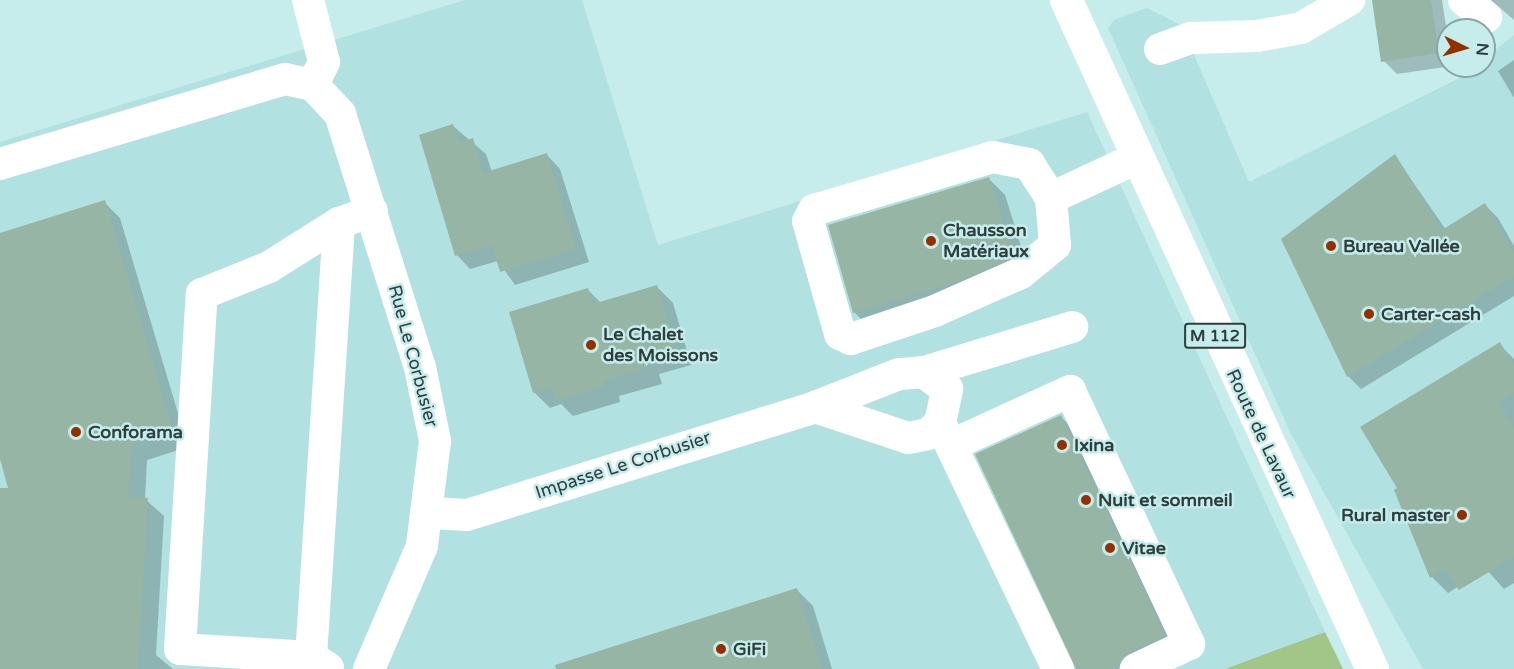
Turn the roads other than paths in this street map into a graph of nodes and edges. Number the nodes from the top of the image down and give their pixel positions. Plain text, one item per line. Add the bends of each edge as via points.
1 (308, 0) edge
2 (1066, 0) edge
3 (1349, 0) edge
4 (1160, 49) dead end
5 (313, 85) junction
6 (1135, 159) junction
7 (0, 164) edge
8 (1052, 198) junction
9 (372, 211) junction
10 (339, 223) junction
11 (1072, 327) dead end
12 (924, 372) junction
13 (815, 407) junction
14 (947, 434) junction
15 (430, 513) junction
16 (320, 663) edge
17 (369, 669) edge
18 (1058, 669) edge
19 (1136, 669) edge
20 (1372, 669) edge

1 - 5 street via 324,62
2 - 6 main road, Route de Lavaur / M 112
3 - 4 street via 1301,28 1257,36 1191,38
5 - 7 street via 285,79 266,83
5 - 9 street, Rue Le Corbusier via 340,114
6 - 8 street
6 - 20 main road, Route de Lavaur / M 112
8 - 8 street via 1029,164 993,158 814,210 807,222 840,334 850,339 935,311 1022,273 1055,245
9 - 10 street
9 - 15 street, Rue Le Corbusier via 428,401 435,458
10 - 16 street
10 - 16 street via 269,267 202,294 180,649
11 - 12 street, Impasse Le Corbusier
12 - 13 street, Impasse Le Corbusier via 879,381
12 - 14 street via 947,389
13 - 14 street via 908,438
13 - 15 street, Impasse Le Corbusier via 467,514
14 - 18 street
14 - 19 street via 1070,391 1189,644
15 - 17 street, Rue Le Corbusier via 414,568

